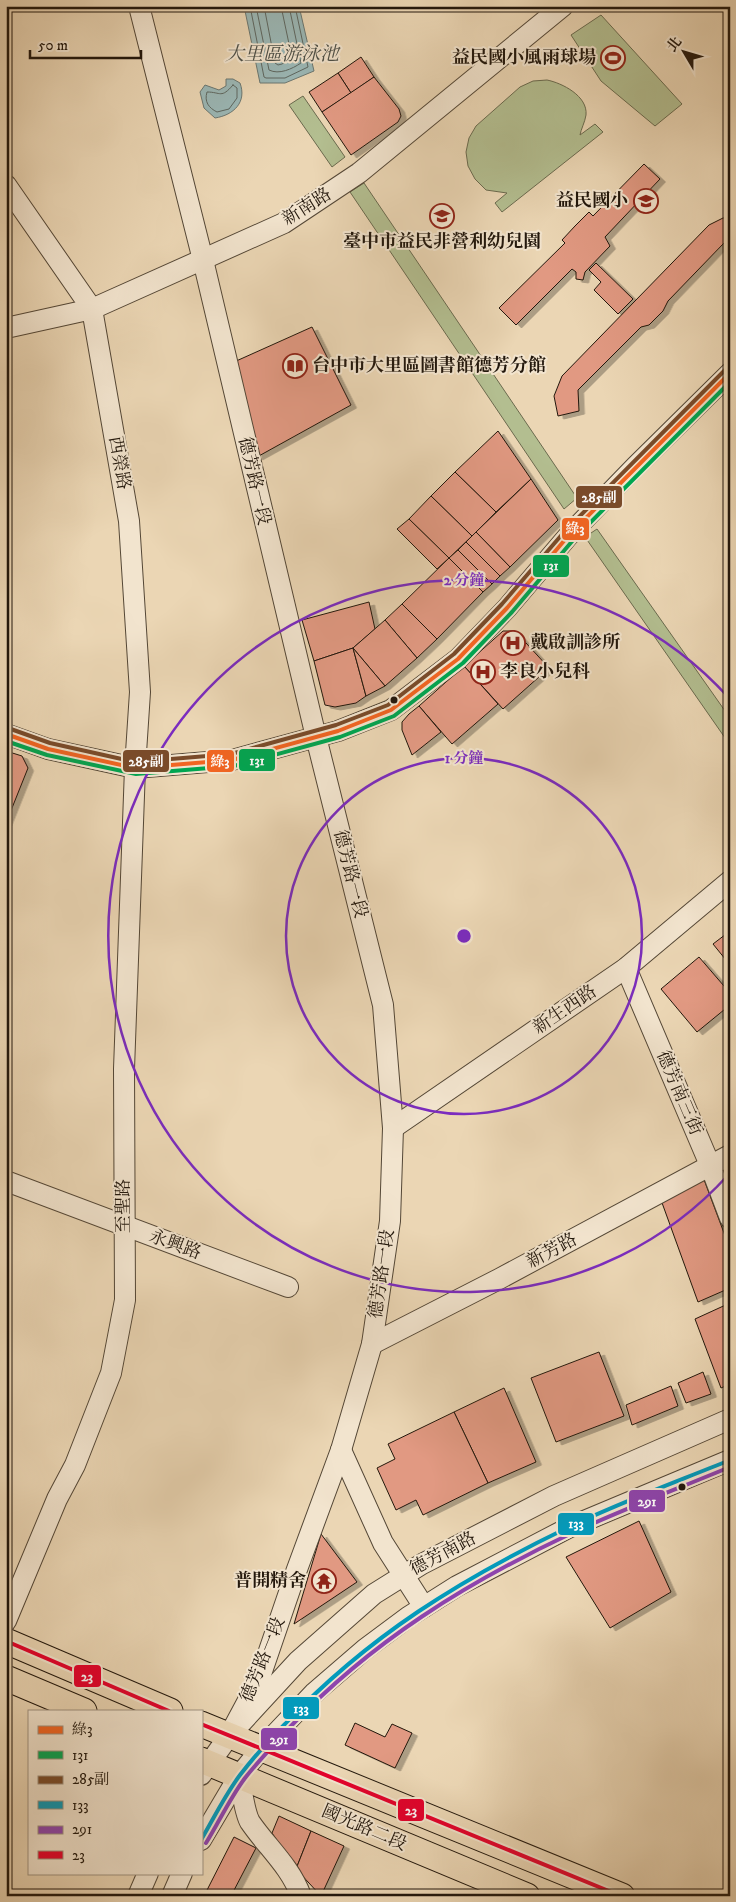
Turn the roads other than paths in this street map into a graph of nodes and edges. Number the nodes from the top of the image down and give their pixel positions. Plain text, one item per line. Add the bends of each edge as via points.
1 (139, 6) edge
2 (563, 6) edge
3 (6, 184) edge
4 (202, 260) junction
5 (92, 308) junction
6 (6, 328) edge
7 (730, 373) edge
8 (6, 734) edge
9 (316, 737) junction
10 (135, 768) junction
11 (730, 881) edge
12 (626, 968) junction
13 (393, 1128) junction
14 (730, 1155) edge
15 (710, 1165) junction
16 (6, 1181) edge
17 (730, 1218) edge
18 (124, 1226) junction
19 (288, 1287) dead end
20 (372, 1344) junction
21 (730, 1420) edge
22 (341, 1450) junction
23 (730, 1460) edge
24 (404, 1574) junction
25 (424, 1606) junction
26 (6, 1621) edge
27 (6, 1641) edge
28 (6, 1678) edge
29 (82, 1710) edge
30 (168, 1710) edge
31 (202, 1724) edge
32 (229, 1736) junction
33 (261, 1749) junction
34 (204, 1766) edge
35 (240, 1776) junction
36 (202, 1838) edge
37 (148, 1874) edge
38 (182, 1874) edge
39 (138, 1896) edge
40 (172, 1896) edge
41 (301, 1896) edge
42 (527, 1896) edge
43 (622, 1896) edge

1 - 4 street, 德芳路一段
2 - 4 street, 新南路 via 344,184 284,223
3 - 5 street, 西榮路
4 - 5 street, 新南路
4 - 9 street, 德芳路一段
5 - 6 street, 新南路
5 - 10 street, 西榮路 via 129,521 140,692
7 - 9 street via 569,535 506,608 446,670 391,710
8 - 10 street via 48,749
9 - 10 street via 232,760
9 - 13 street, 德芳路一段 via 383,1005
10 - 18 street, 至聖路 via 124,1069
11 - 12 street, 新生西路
12 - 13 street, 新生西路
12 - 15 street, 德芳南三街
13 - 20 street, 德芳路一段 via 390,1221
14 - 15 street, 新芳路
15 - 17 street, 德芳南三街
15 - 20 street, 新芳路
16 - 18 street, 永興路
18 - 19 street, 永興路
18 - 26 street, 至聖路 via 125,1300 111,1372 75,1464
20 - 22 street, 德芳路一段
21 - 24 street, 德芳南路 via 554,1496
22 - 24 street via 383,1543
22 - 32 street, 德芳路一段 via 259,1680
23 - 25 street, 德芳南路 via 570,1527
24 - 25 street
24 - 32 street, 德芳南路 via 374,1594 298,1661
25 - 33 street, 德芳南路 via 365,1649 321,1687
27 - 30 main road
28 - 29 main road
31 - 32 main road, 國光路二段
32 - 33 main road, 國光路二段
32 - 34 street, 德芳南路
33 - 35 street, 德芳南路
33 - 43 main road, 國光路二段
34 - 35 main road, 國光路二段
35 - 36 street, 德芳南路
35 - 41 street via 249,1820 288,1868
35 - 42 main road, 國光路二段
37 - 39 street
38 - 40 street

